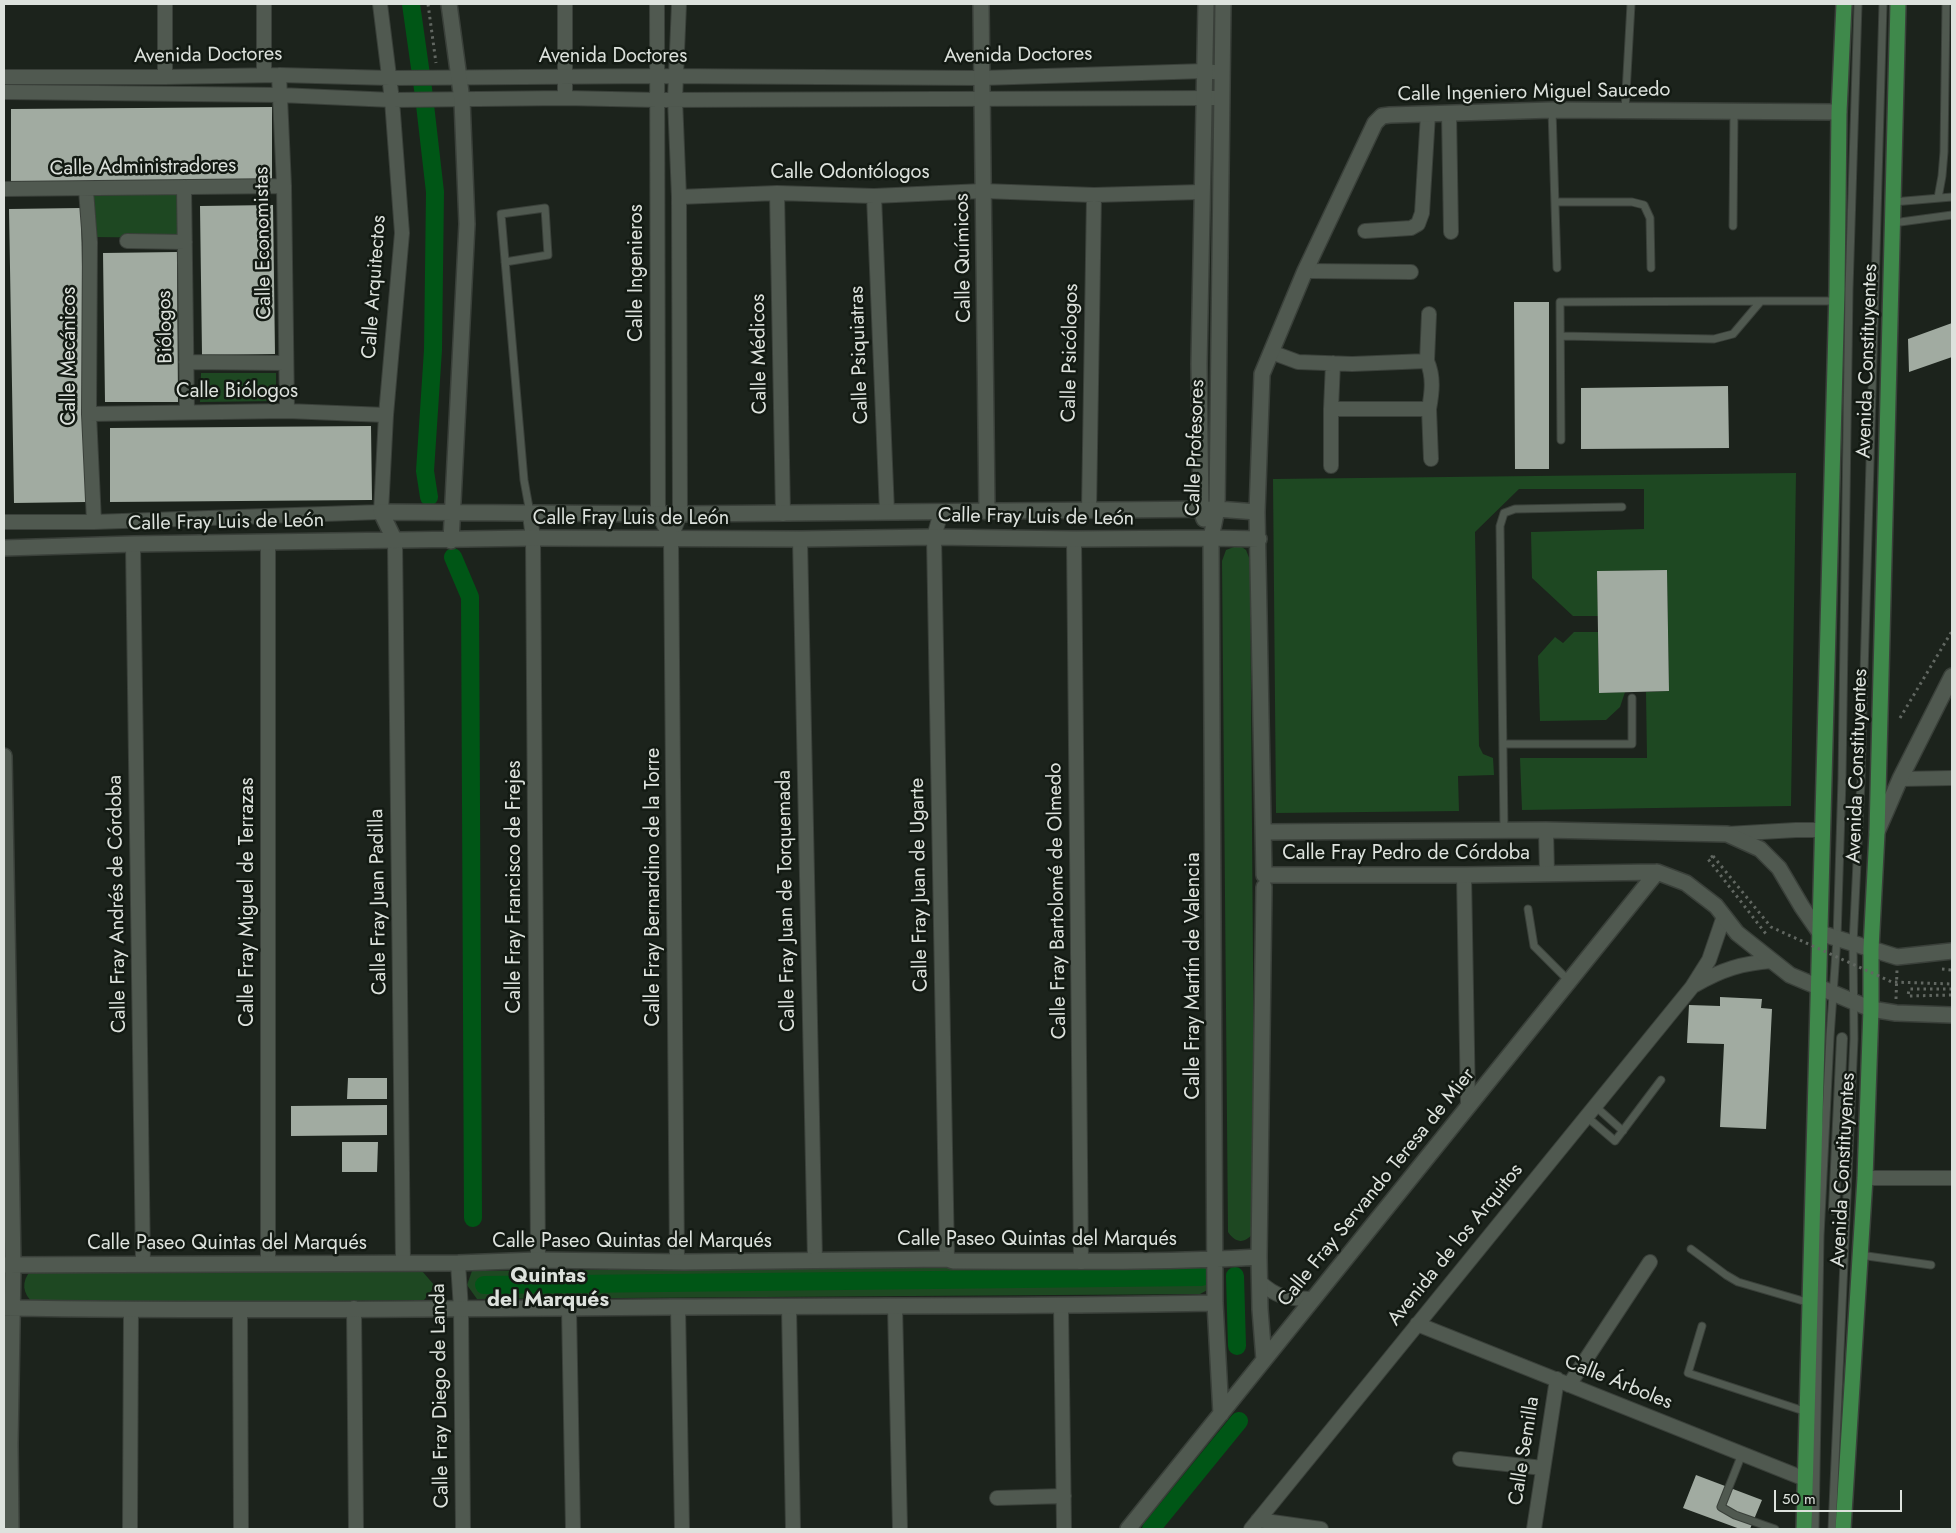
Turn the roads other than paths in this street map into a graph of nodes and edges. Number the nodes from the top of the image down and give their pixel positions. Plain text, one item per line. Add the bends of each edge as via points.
1 (164, 4) edge
2 (264, 4) edge
3 (380, 4) edge
4 (449, 4) edge
5 (565, 4) edge
6 (657, 4) edge
7 (679, 4) edge
8 (981, 4) edge
9 (1206, 4) edge
10 (1224, 4) edge
11 (1632, 4) edge
12 (1844, 4) edge
13 (1858, 4) edge
14 (1883, 4) edge
15 (1898, 4) edge
16 (1946, 4) edge
17 (1205, 71) junction
18 (1222, 73) junction
19 (264, 75) junction
20 (279, 75) junction
21 (565, 76) junction
22 (657, 76) junction
23 (4, 77) edge
24 (165, 77) junction
25 (676, 77) junction
26 (390, 78) junction
27 (459, 78) junction
28 (982, 78) junction
29 (4, 92) edge
30 (280, 95) junction
31 (1204, 97) junction
32 (565, 98) junction
33 (982, 98) junction
34 (1221, 98) junction
35 (396, 99) junction
36 (675, 99) junction
37 (457, 100) junction
38 (657, 100) junction
39 (1552, 110) junction
40 (1625, 110) junction
41 (1734, 111) junction
42 (1839, 112) junction
43 (1449, 113) junction
44 (1428, 114) junction
45 (284, 186) junction
46 (184, 187) junction
47 (4, 190) edge
48 (86, 190) junction
49 (983, 191) junction
50 (1202, 192) junction
51 (777, 193) junction
52 (1094, 195) junction
53 (874, 196) junction
54 (678, 197) junction
55 (1938, 198) junction
56 (1952, 198) edge
57 (1554, 202) junction
58 (1893, 202) junction
59 (1952, 215) edge
60 (1892, 223) junction
61 (1733, 226) dead end
62 (1365, 231) dead end
63 (1450, 232) dead end
64 (127, 241) dead end
65 (185, 242) junction
66 (505, 262) junction
67 (1557, 268) dead end
68 (1650, 268) dead end
69 (1305, 271) junction
70 (1411, 272) dead end
71 (1761, 301) junction
72 (1836, 301) junction
73 (1429, 314) dead end
74 (1560, 336) junction
75 (1272, 352) junction
76 (1427, 361) junction
77 (186, 362) junction
78 (286, 363) junction
79 (1332, 363) junction
80 (1332, 409) junction
81 (1429, 409) junction
82 (286, 411) junction
83 (187, 412) junction
84 (89, 414) junction
85 (386, 415) junction
86 (1561, 440) dead end
87 (1431, 459) dead end
88 (1331, 466) dead end
89 (1622, 507) dead end
90 (1217, 509) junction
91 (1201, 510) junction
92 (1089, 511) junction
93 (381, 512) junction
94 (887, 512) junction
95 (941, 512) junction
96 (987, 512) junction
97 (1257, 512) junction
98 (453, 514) junction
99 (530, 514) junction
100 (658, 514) junction
101 (680, 514) junction
102 (783, 514) junction
103 (4, 522) edge
104 (94, 522) junction
105 (934, 536) junction
106 (532, 538) junction
107 (672, 538) junction
108 (1211, 538) junction
109 (800, 539) junction
110 (1074, 539) junction
111 (1259, 540) junction
112 (395, 541) junction
113 (451, 541) junction
114 (268, 542) junction
115 (133, 544) junction
116 (4, 548) edge
117 (1952, 676) edge
118 (1632, 698) dead end
119 (1503, 744) junction
120 (4, 756) edge
121 (1952, 778) edge
122 (1900, 779) junction
123 (1504, 830) junction
124 (1546, 830) junction
125 (1822, 830) junction
126 (1265, 832) junction
127 (1727, 834) junction
128 (1877, 834) junction
129 (1547, 872) junction
130 (1657, 872) junction
131 (1464, 875) junction
132 (1264, 881) junction
133 (1528, 910) dead end
134 (1724, 916) junction
135 (1820, 933) junction
136 (1837, 938) junction
137 (1853, 944) junction
138 (1870, 949) junction
139 (1952, 951) edge
140 (1772, 961) junction
141 (1569, 981) junction
142 (1692, 987) junction
143 (1818, 988) junction
144 (1833, 994) junction
145 (1855, 1002) junction
146 (1871, 1009) junction
147 (1952, 1015) edge
148 (1842, 1038) dead end
149 (1661, 1080) dead end
150 (1468, 1106) junction
151 (1591, 1112) junction
152 (1623, 1131) junction
153 (1865, 1178) junction
154 (1952, 1178) edge
155 (1834, 1209) dead end
156 (1691, 1249) dead end
157 (1860, 1255) junction
158 (1259, 1257) junction
159 (947, 1259) junction
160 (538, 1260) junction
161 (1215, 1260) junction
162 (677, 1261) junction
163 (815, 1261) junction
164 (1081, 1262) junction
165 (1650, 1262) dead end
166 (268, 1263) junction
167 (404, 1263) junction
168 (458, 1263) junction
169 (143, 1264) junction
170 (8, 1265) edge
171 (1931, 1265) dead end
172 (1260, 1282) junction
173 (1313, 1299) junction
174 (1215, 1303) junction
175 (1810, 1304) junction
176 (895, 1306) junction
177 (1061, 1306) junction
178 (678, 1307) junction
179 (790, 1307) junction
180 (8, 1308) edge
181 (354, 1308) junction
182 (570, 1308) junction
183 (461, 1309) junction
184 (131, 1310) junction
185 (240, 1310) junction
186 (1417, 1324) junction
187 (1702, 1326) dead end
188 (1264, 1360) junction
189 (1563, 1382) junction
190 (1807, 1412) junction
191 (1221, 1414) junction
192 (7, 1444) edge
193 (1742, 1454) junction
194 (1460, 1459) dead end
195 (1543, 1468) junction
196 (1805, 1479) junction
197 (1064, 1496) junction
198 (998, 1498) dead end
199 (1254, 1525) edge
200 (11, 1529) edge
201 (130, 1529) edge
202 (241, 1529) edge
203 (356, 1529) edge
204 (463, 1529) edge
205 (573, 1529) edge
206 (682, 1529) edge
207 (794, 1529) edge
208 (900, 1529) edge
209 (1064, 1529) edge
210 (1128, 1529) edge
211 (1321, 1529) edge
212 (1534, 1529) edge
213 (1776, 1529) edge
214 (1804, 1529) edge
215 (1815, 1529) edge
216 (1832, 1529) edge
217 (1843, 1529) edge

1 - 24 street
2 - 19 street
3 - 26 street, Calle Arquitectos
4 - 27 street
5 - 21 street
6 - 22 street, Calle Ingenieros
7 - 25 street, Calle Ingenieros
8 - 28 street, Calle Químicos
9 - 17 street, Calle Profesores
10 - 18 street, Calle Profesores
11 - 40 lane
12 - 42 main road, Avenida Constituyentes
13 - 136 lane via 1849,289
14 - 137 lane via 1861,780
15 - 58 main road, Avenida Constituyentes
16 - 55 lane via 1944,152
17 - 18 street, Avenida Doctores
17 - 28 street, Avenida Doctores
17 - 31 street, Calle Profesores
18 - 34 street, Calle Profesores
19 - 20 street, Avenida Doctores
19 - 24 street, Avenida Doctores
20 - 26 street, Avenida Doctores
20 - 30 street, Calle Economistas
21 - 22 street, Avenida Doctores
21 - 27 street, Avenida Doctores
21 - 32 street
22 - 25 street, Avenida Doctores
22 - 38 street, Calle Ingenieros
23 - 24 street, Avenida Doctores
25 - 28 street, Avenida Doctores
25 - 36 street, Calle Ingenieros
26 - 27 street, Avenida Doctores
26 - 35 street, Calle Arquitectos
27 - 37 street
28 - 33 street, Calle Químicos
29 - 30 street, Avenida Doctores
30 - 35 street, Avenida Doctores
30 - 45 street, Calle Economistas
31 - 33 street, Avenida Doctores
31 - 34 street, Avenida Doctores
31 - 50 street, Calle Profesores
32 - 37 street, Avenida Doctores
32 - 38 street, Avenida Doctores
33 - 36 street, Avenida Doctores
33 - 49 street, Calle Químicos
34 - 90 street, Calle Profesores
35 - 37 street, Avenida Doctores
35 - 85 street, Calle Arquitectos via 402,233
36 - 38 street, Avenida Doctores
36 - 54 street, Calle Ingenieros
37 - 98 street via 467,224
38 - 100 street, Calle Ingenieros
39 - 40 street, Calle Ingeniero Miguel Saucedo
39 - 43 street, Calle Ingeniero Miguel Saucedo
39 - 57 lane
40 - 41 street, Calle Ingeniero Miguel Saucedo
41 - 42 street, Calle Ingeniero Miguel Saucedo
41 - 61 lane
42 - 72 main road, Avenida Constituyentes
43 - 44 street, Calle Ingeniero Miguel Saucedo
43 - 63 street
44 - 62 street via 1422,213 1418,224 1411,228
44 - 69 street, Calle Ingeniero Miguel Saucedo via 1382,116 1376,123
45 - 46 street, Calle Administradores
45 - 78 street, Calle Economistas
46 - 48 street, Calle Administradores
46 - 65 street, Biólogos
47 - 48 street, Calle Administradores
48 - 84 street, Calle Mecánicos via 90,242
49 - 52 street, Calle Odontólogos
49 - 53 street, Calle Odontólogos
49 - 96 street, Calle Químicos
50 - 52 street, Calle Odontólogos
50 - 91 street, Calle Profesores
51 - 53 street, Calle Odontólogos
51 - 54 street, Calle Odontólogos
51 - 102 street, Calle Médicos
52 - 92 street, Calle Psicólogos
53 - 94 street, Calle Psiquiatras
54 - 101 street, Calle Ingenieros
55 - 56 lane
55 - 58 lane
57 - 67 lane
57 - 68 lane via 1632,202 1644,205 1650,218
58 - 60 main road, Avenida Constituyentes
59 - 60 lane
60 - 128 main road, Avenida Constituyentes
64 - 65 street
65 - 77 street, Biólogos
66 - 66 lane via 548,255 545,208 501,214
66 - 99 lane via 524,480
69 - 70 street
69 - 75 street, Calle Ingeniero Miguel Saucedo
71 - 72 lane
71 - 74 lane via 1733,334 1714,339
71 - 74 lane via 1560,302
72 - 125 main road, Avenida Constituyentes
73 - 76 street
74 - 86 lane
75 - 79 street via 1298,362
75 - 97 street, Calle Ingeniero Miguel Saucedo via 1262,374
76 - 79 street
76 - 81 street via 1432,377
77 - 78 street, Calle Biólogos
77 - 83 street, Biólogos
78 - 82 street, Calle Economistas
79 - 80 street
80 - 81 street
80 - 88 street
81 - 87 street
82 - 83 street, Calle Biólogos
82 - 85 street, Calle Biólogos
83 - 84 street, Calle Biólogos
84 - 104 street, Calle Mecánicos
85 - 93 street, Calle Arquitectos
89 - 119 lane via 1514,509 1504,513 1500,526
90 - 91 street, Calle Fray Luis de León
90 - 97 street, Calle Fray Luis de León
90 - 108 street, Calle Profesores
91 - 92 street, Calle Fray Luis de León
91 - 108 street, Calle Profesores
92 - 96 street, Calle Fray Luis de León
93 - 98 street, Calle Fray Luis de León
93 - 104 street, Calle Fray Luis de León
93 - 112 street, Calle Arquitectos
94 - 95 street, Calle Fray Luis de León
94 - 102 street, Calle Fray Luis de León
95 - 96 street, Calle Fray Luis de León
95 - 105 street, Calle Fray Juan de Ugarte
97 - 111 street
98 - 99 street, Calle Fray Luis de León
98 - 113 street
99 - 100 street, Calle Fray Luis de León
99 - 106 street, Calle Fray Francisco de Frejes
100 - 101 street, Calle Fray Luis de León
100 - 107 street
101 - 102 street, Calle Fray Luis de León
101 - 107 street, Calle Fray Bernardino de la Torre
103 - 104 street, Calle Fray Luis de León
105 - 109 street, Calle Fray Luis de León
105 - 110 street, Calle Fray Luis de León
105 - 159 street, Calle Fray Juan de Ugarte
106 - 107 street, Calle Fray Luis de León
106 - 113 street, Calle Fray Luis de León
106 - 160 street, Calle Fray Francisco de Frejes
107 - 109 street, Calle Fray Luis de León
107 - 162 street, Calle Fray Bernardino de la Torre
108 - 110 street, Calle Fray Luis de León
108 - 111 street, Calle Fray Luis de León
108 - 161 street, Calle Fray Martín de Valencia
109 - 163 street, Calle Fray Juan de Torquemada
110 - 164 street, Calle Fray Bartolomé de Olmedo
111 - 126 street
112 - 113 street, Calle Fray Luis de León
112 - 114 street, Calle Fray Luis de León
112 - 167 street, Calle Fray Juan Padilla
114 - 115 street, Calle Fray Luis de León
114 - 166 street, Calle Fray Miguel de Terrazas
115 - 116 street, Calle Fray Luis de León
115 - 169 street, Calle Fray Andrés de Córdoba
117 - 122 street
118 - 119 lane via 1632,744
119 - 123 lane
120 - 170 street
121 - 122 street
122 - 128 street
123 - 124 street, Calle Fray Pedro de Córdoba
123 - 126 street, Calle Fray Pedro de Córdoba
124 - 127 street, Calle Fray Pedro de Córdoba
124 - 129 street, Calle Fray Pedro de Córdoba
125 - 127 street, Calle Fray Pedro de Córdoba
125 - 135 main road, Avenida Constituyentes
126 - 132 street
127 - 135 street, Calle Fray Pedro de Córdoba via 1760,849 1779,868
128 - 138 main road, Avenida Constituyentes
129 - 130 street, Calle Fray Pedro de Córdoba
129 - 131 street, Calle Fray Pedro de Córdoba
130 - 134 street, Calle Fray Pedro de Córdoba via 1686,883
130 - 141 street, Calle Fray Servando Teresa de Mier
131 - 132 street, Calle Fray Pedro de Córdoba
131 - 150 street
132 - 158 street
133 - 141 lane via 1534,946
134 - 140 street, Calle Fray Pedro de Córdoba via 1737,933
134 - 142 street, Avenida de los Arquitos via 1709,960
135 - 136 street
135 - 143 main road, Avenida Constituyentes
136 - 137 street
136 - 144 lane
137 - 138 street
137 - 145 lane
138 - 139 street via 1897,957
138 - 146 main road, Avenida Constituyentes
140 - 142 street, Avenida de los Arquitos via 1731,968
140 - 143 street, Calle Fray Pedro de Córdoba via 1790,975
141 - 150 street, Calle Fray Servando Teresa de Mier
142 - 151 street, Avenida de los Arquitos
143 - 144 street, Calle Fray Pedro de Córdoba
143 - 175 main road, Avenida Constituyentes
144 - 145 street, Calle Fray Pedro de Córdoba
144 - 215 lane via 1820,1236
145 - 146 street, Calle Fray Pedro de Córdoba
145 - 216 lane
146 - 147 street, Calle Fray Pedro de Córdoba
146 - 153 main road, Avenida Constituyentes
148 - 155 street
149 - 152 lane
150 - 173 street, Calle Fray Servando Teresa de Mier
151 - 152 lane
151 - 152 lane via 1615,1141
151 - 186 street, Avenida de los Arquitos
153 - 154 street
153 - 157 main road, Avenida Constituyentes
156 - 175 lane via 1738,1282
157 - 171 lane
157 - 217 main road, Avenida Constituyentes
158 - 161 street, Calle Paseo Quintas del Marqués
158 - 172 street
159 - 163 street, Calle Paseo Quintas del Marqués
159 - 164 street, Calle Paseo Quintas del Marqués
160 - 162 street, Calle Paseo Quintas del Marqués
160 - 168 street, Calle Paseo Quintas del Marqués
161 - 164 street, Calle Paseo Quintas del Marqués
161 - 174 street, Calle Fray Martín de Valencia
162 - 163 street, Calle Paseo Quintas del Marqués
165 - 189 street
166 - 167 street, Calle Paseo Quintas del Marqués
166 - 169 street, Calle Paseo Quintas del Marqués
167 - 168 street, Calle Paseo Quintas del Marqués
168 - 183 street, Calle Fray Diego de Landa
169 - 170 street, Calle Paseo Quintas del Marqués
170 - 180 street
172 - 173 street via 1283,1298
172 - 188 street
173 - 188 street, Calle Fray Servando Teresa de Mier
174 - 177 street
174 - 191 street, Calle Fray Martín de Valencia
175 - 190 main road, Avenida Constituyentes
176 - 177 street
176 - 179 street
176 - 208 street
177 - 197 street
178 - 179 street
178 - 182 street
178 - 206 street
179 - 207 street
180 - 184 street
180 - 192 street
181 - 183 street
181 - 185 street
181 - 203 street
182 - 183 street
182 - 205 street
183 - 204 street, Calle Fray Diego de Landa
184 - 185 street
184 - 201 street
185 - 202 street
186 - 189 street, Calle Árboles
186 - 199 street, Avenida de los Arquitos
187 - 190 lane via 1688,1373
188 - 191 street, Calle Fray Servando Teresa de Mier
189 - 193 street, Calle Árboles
189 - 195 street, Calle Semilla
190 - 196 main road, Avenida Constituyentes
191 - 210 street, Calle Fray Servando Teresa de Mier
192 - 200 street
193 - 196 street, Calle Árboles
193 - 213 lane via 1721,1507
194 - 195 street
195 - 212 street, Calle Semilla
196 - 214 main road, Avenida Constituyentes
197 - 198 street
197 - 209 street
199 - 211 street

